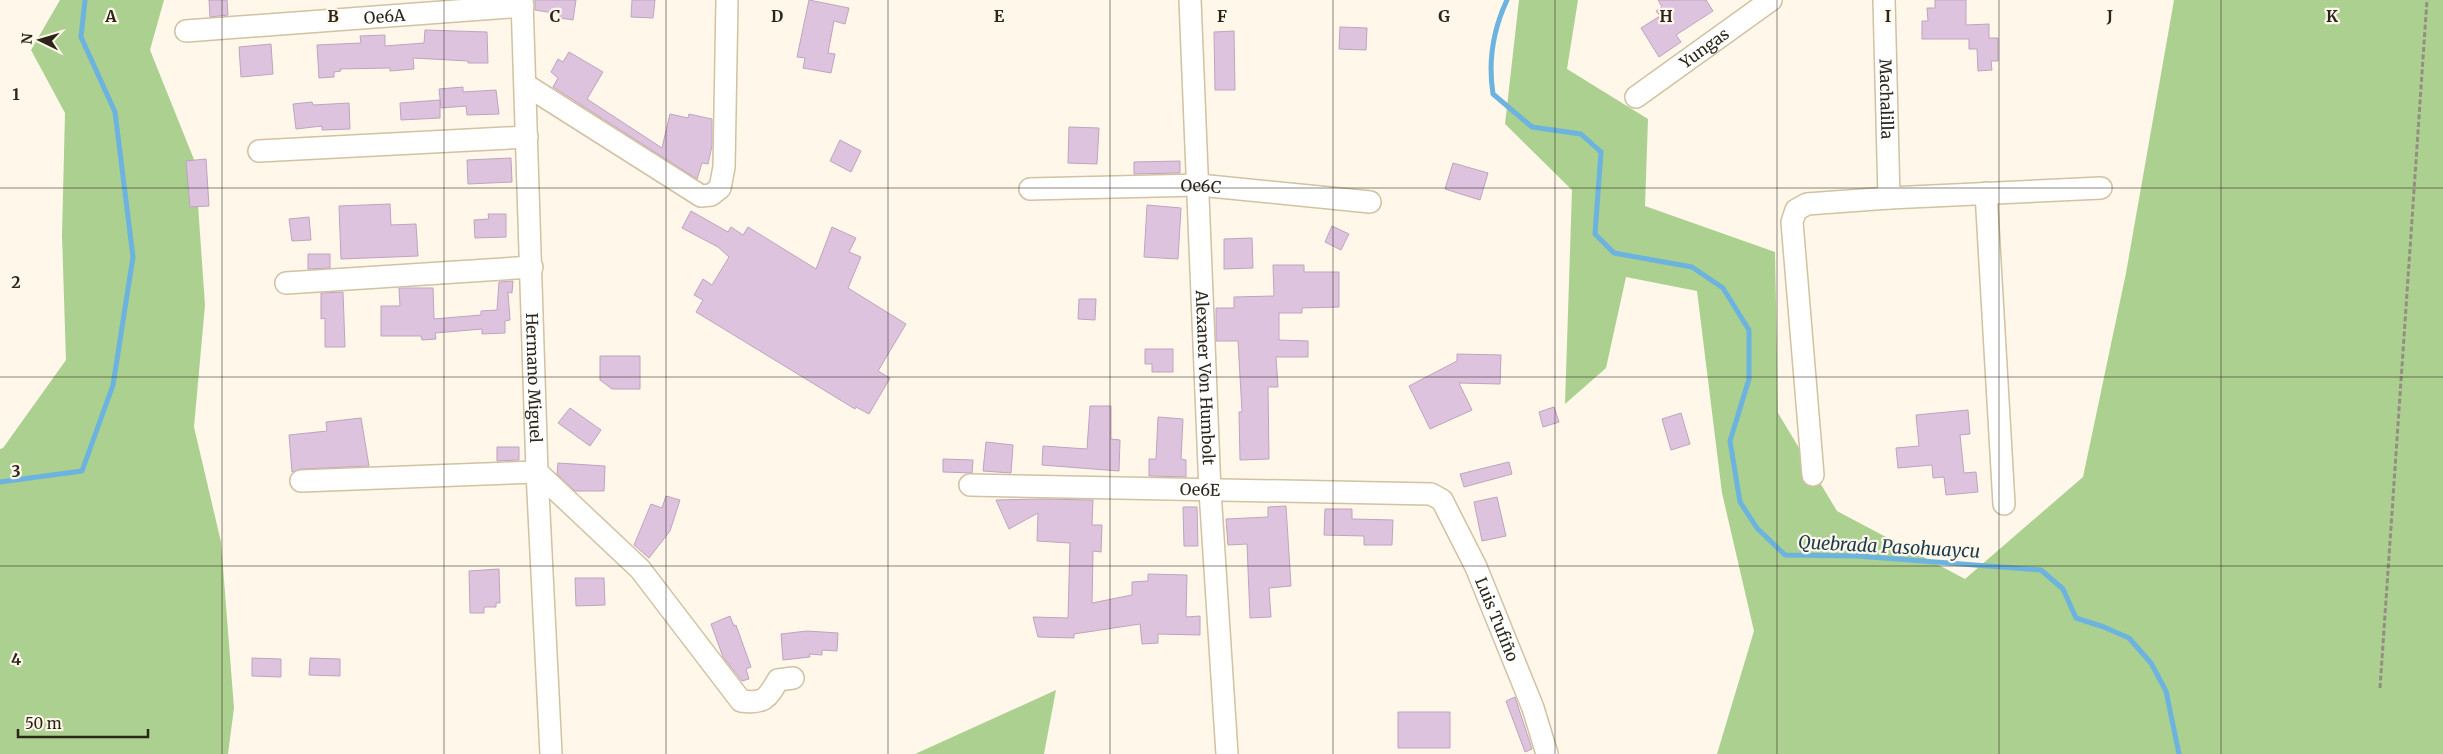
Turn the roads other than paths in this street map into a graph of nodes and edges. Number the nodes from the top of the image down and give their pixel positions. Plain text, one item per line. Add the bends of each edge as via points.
1 (727, 0) edge
2 (1190, 0) edge
3 (1771, 0) edge
4 (1884, 0) edge
5 (522, 3) edge
6 (186, 31) dead end
7 (526, 85) junction
8 (1636, 97) dead end
9 (527, 137) junction
10 (259, 151) dead end
11 (1199, 185) junction
12 (2101, 188) dead end
13 (1030, 189) dead end
14 (1986, 193) junction
15 (1890, 198) junction
16 (1370, 202) dead end
17 (532, 267) junction
18 (286, 283) dead end
19 (537, 472) junction
20 (1813, 475) dead end
21 (301, 480) dead end
22 (970, 485) dead end
23 (1210, 491) junction
24 (1431, 494) joint
25 (2004, 504) dead end
26 (793, 678) dead end
27 (551, 754) edge
28 (1227, 754) edge
29 (1547, 754) edge

1 - 7 street via 724,167 720,188 711,196 702,196
2 - 11 street, Alexaner Von Humbolt
3 - 8 street, Yungas
4 - 15 street, Machalilla
5 - 6 street, Oe6A
5 - 7 street, Hermano Miguel
7 - 9 street, Hermano Miguel
9 - 10 street
9 - 17 street, Hermano Miguel
11 - 13 street, Oe6C
11 - 16 street, Oe6C
11 - 23 street, Alexaner Von Humbolt
12 - 14 street
14 - 15 street
14 - 25 street
15 - 20 street via 1807,204 1796,210 1792,222
17 - 18 street
17 - 19 street, Hermano Miguel
19 - 21 street
19 - 26 street via 640,569 741,701 755,703 768,698 778,680
19 - 27 street, Hermano Miguel
22 - 23 street, Oe6E
23 - 24 street, Oe6E
23 - 28 street, Alexaner Von Humbolt
24 - 29 street, Luis Tufiño via 1442,500 1476,567 1533,708

